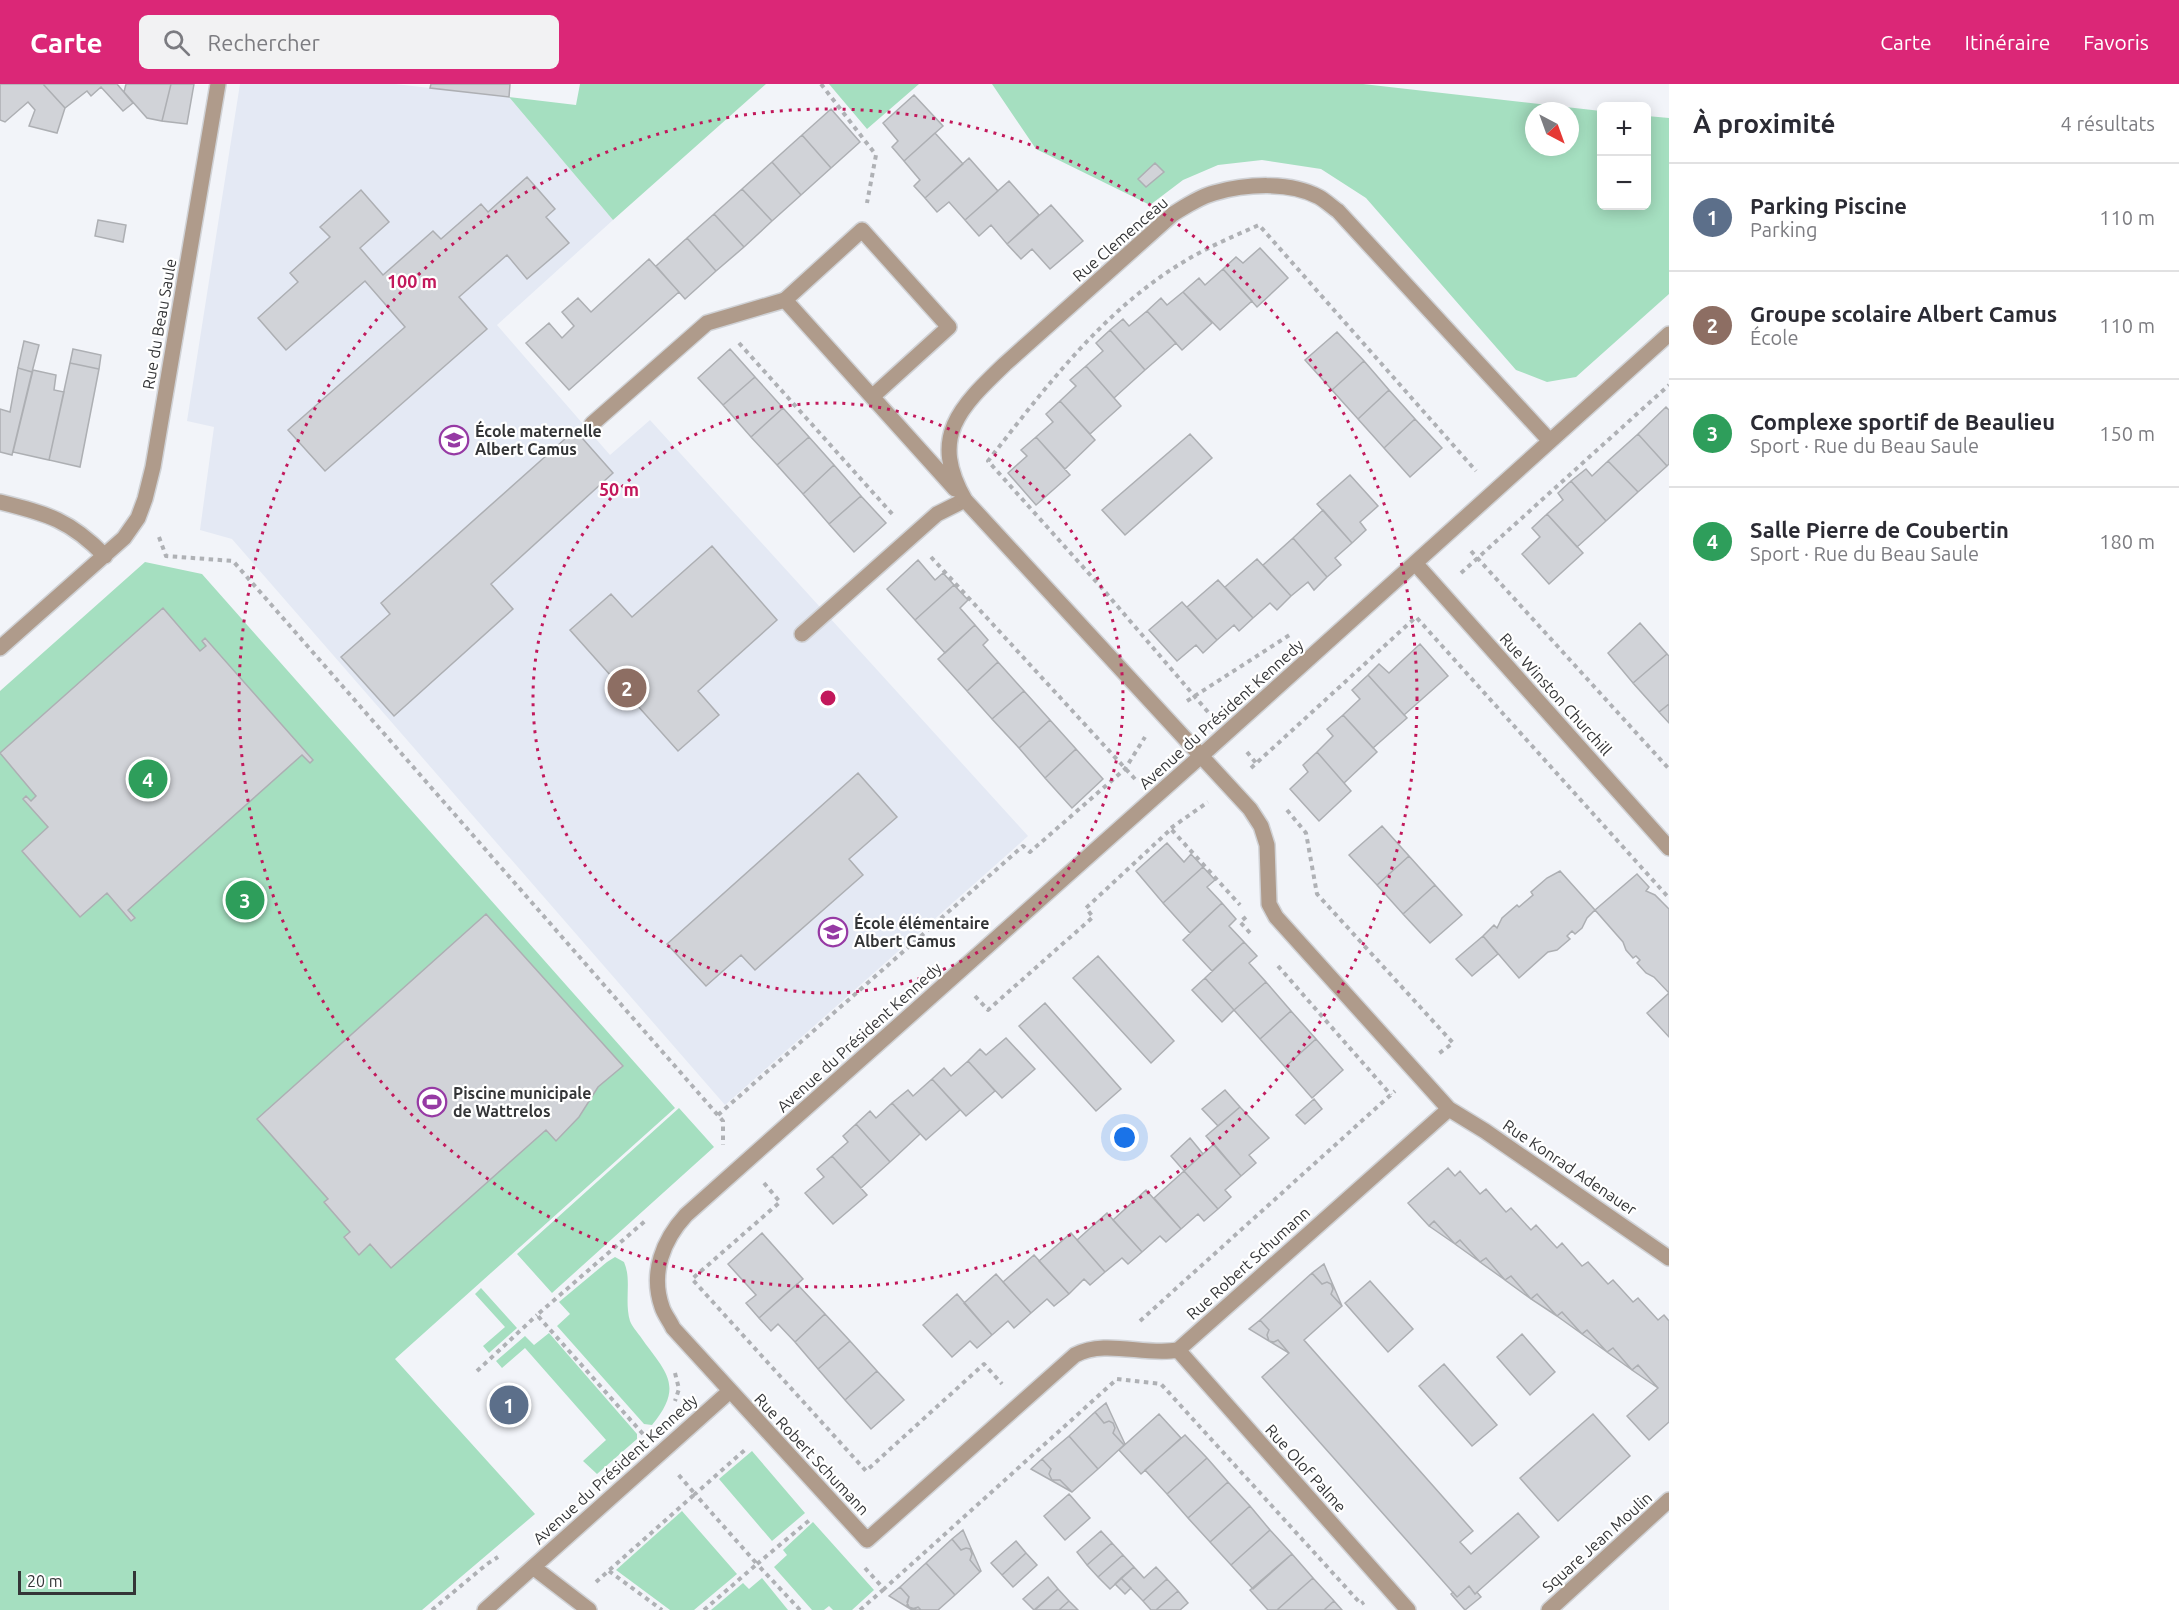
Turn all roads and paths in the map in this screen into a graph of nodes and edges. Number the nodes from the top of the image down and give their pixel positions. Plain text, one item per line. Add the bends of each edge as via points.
1 (218, 84) edge
2 (821, 84) edge
3 (862, 230) junction
4 (785, 300) junction
5 (718, 320) junction
6 (1669, 334) edge
7 (1669, 385) edge
8 (873, 396) junction
9 (592, 424) dead end
10 (1550, 441) junction
11 (988, 461) junction
12 (1468, 479) dead end
13 (962, 495) junction
14 (145, 499) junction
15 (0, 502) edge
16 (1453, 529) junction
17 (912, 535) junction
18 (105, 556) junction
19 (1478, 558) junction
20 (1415, 563) junction
21 (1441, 593) junction
22 (1416, 617) junction
23 (1297, 630) dead end
24 (802, 634) dead end
25 (0, 648) edge
26 (1195, 696) junction
27 (1166, 716) junction
28 (1228, 732) junction
29 (1202, 755) junction
30 (1256, 763) junction
31 (1125, 769) junction
32 (1669, 769) edge
33 (1258, 776) dead end
34 (1154, 798) junction
35 (1285, 808) dead end
36 (1172, 829) junction
37 (1669, 848) edge
38 (1669, 898) edge
39 (1255, 939) dead end
40 (1278, 965) dead end
41 (970, 990) dead end
42 (1416, 1072) junction
43 (1391, 1095) junction
44 (1449, 1109) junction
45 (718, 1115) junction
46 (739, 1167) junction
47 (652, 1214) dead end
48 (1669, 1257) edge
49 (537, 1315) junction
50 (1134, 1326) dead end
51 (1178, 1350) junction
52 (477, 1371) dead end
53 (1006, 1387) dead end
54 (730, 1391) junction
55 (753, 1443) dead end
56 (660, 1453) junction
57 (695, 1494) junction
58 (1669, 1500) edge
59 (816, 1514) dead end
60 (757, 1564) junction
61 (861, 1564) dead end
62 (534, 1567) junction
63 (609, 1571) junction
64 (1385, 1584) junction
65 (884, 1589) junction
66 (575, 1600) junction
67 (485, 1610) edge
68 (590, 1610) edge
69 (662, 1610) edge
70 (704, 1610) edge
71 (800, 1610) edge
72 (860, 1610) edge
73 (1408, 1610) edge
74 (1549, 1610) edge

1 - 14 street, Rue du Beau Saule
2 - 3 path via 876,155
3 - 4 street
3 - 8 street via 949,327
4 - 5 street
4 - 8 street, Rue Clemenceau
5 - 9 street via 707,323
5 - 17 path
6 - 10 street, Avenue du Président Kennedy
7 - 19 path
8 - 13 street, Rue Clemenceau
10 - 13 street, Rue Clemenceau via 1338,211 1320,197 1300,190 1253,187 1213,193 1173,214 981,387 952,428 948,443 954,481
10 - 16 street, Avenue du Président Kennedy
11 - 12 path via 1050,382 1142,290 1185,261 1259,225 1476,471
11 - 13 path
11 - 26 path
13 - 17 street
13 - 27 street, Rue Clemenceau
14 - 18 street, Rue du Beau Saule via 124,538
14 - 45 path via 166,556 233,561
15 - 18 street via 50,515 70,525
16 - 19 path
16 - 20 street, Avenue du Président Kennedy
17 - 24 street
17 - 31 path
18 - 25 street, Rue du Beau Saule
19 - 21 path
19 - 32 path
20 - 21 street, Rue Winston Churchill
20 - 28 street, Avenue du Président Kennedy
21 - 22 path
21 - 37 street, Rue Winston Churchill
22 - 30 path
22 - 38 path
23 - 26 path
26 - 27 path
26 - 28 path
27 - 29 street, Rue Clemenceau
27 - 31 path via 1146,735
28 - 29 street, Avenue du Président Kennedy
28 - 30 path
29 - 34 street, Avenue du Président Kennedy
29 - 42 street via 1261,826 1267,845 1269,904 1276,917
30 - 33 path via 1251,768
31 - 34 path
31 - 45 path via 1030,852 1023,846
34 - 36 path
34 - 46 street, Avenue du Président Kennedy
35 - 42 path via 1306,833 1317,894 1453,1043
36 - 39 path via 1249,915 1240,922
36 - 41 path via 1086,908 1093,917 988,1010
40 - 43 path
42 - 43 path
42 - 44 street
43 - 50 path
44 - 48 street, Rue Konrad Adenauer
44 - 51 street, Rue Robert Schumann
45 - 46 path via 723,1121 723,1150
46 - 53 path via 758,1176 780,1202 692,1279 866,1471 984,1364
46 - 54 street, Avenue du Président Kennedy via 671,1231 658,1268 662,1308 673,1328
47 - 49 path
49 - 52 path
49 - 56 path
51 - 54 street, Rue Robert Schumann via 1097,1348 1075,1355 867,1540
51 - 64 street, Rue Olof Palme
54 - 56 street, Avenue du Président Kennedy
55 - 57 path
56 - 57 path
56 - 62 street, Avenue du Président Kennedy
57 - 60 path
57 - 63 path
58 - 74 street, Square Jean Moulin
59 - 60 path
60 - 70 path
60 - 71 path
61 - 65 path
62 - 66 street
62 - 67 street, Avenue du Président Kennedy
63 - 66 path
63 - 69 path
64 - 65 path via 1361,1604 1161,1384 1117,1379
64 - 73 street, Rue Olof Palme
65 - 72 path
66 - 68 street

